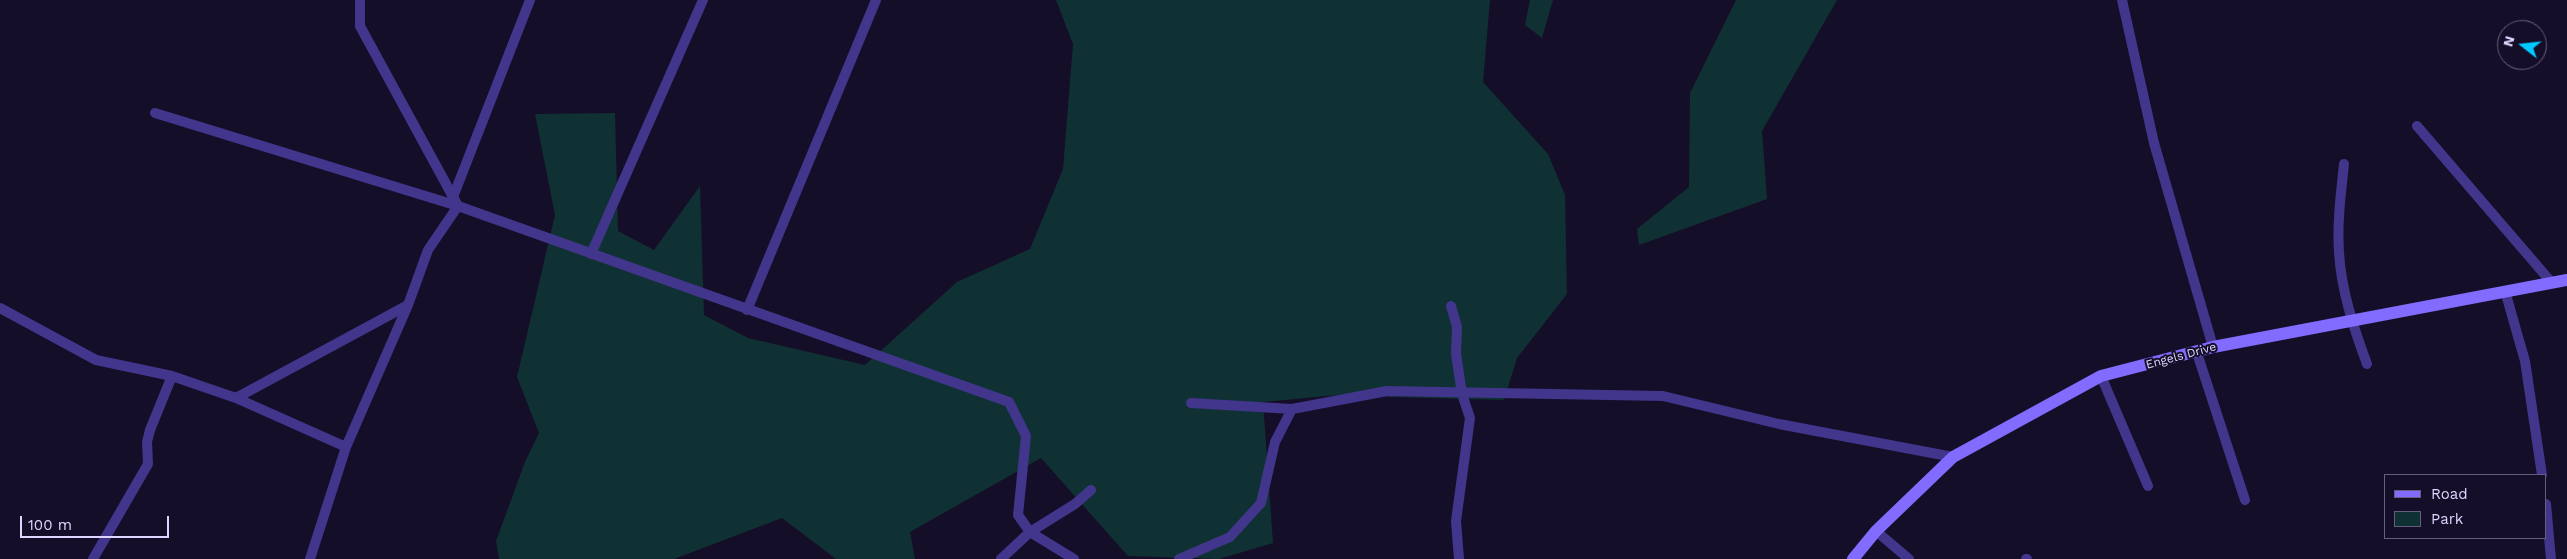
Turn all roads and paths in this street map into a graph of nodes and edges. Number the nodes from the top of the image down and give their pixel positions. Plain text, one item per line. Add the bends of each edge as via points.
1 (360, 0) edge
2 (530, 0) edge
3 (703, 0) edge
4 (876, 0) edge
5 (2122, 0) edge
6 (155, 113) dead end
7 (2417, 126) dead end
8 (2344, 164) dead end
9 (455, 202) junction
10 (591, 254) junction
11 (2567, 280) edge
12 (2552, 283) junction
13 (2506, 291) junction
14 (408, 305) junction
15 (1451, 306) dead end
16 (0, 308) edge
17 (747, 310) junction
18 (2352, 322) junction
19 (2213, 347) junction
20 (2197, 353) junction
21 (2367, 364) dead end
22 (172, 376) junction
23 (2101, 376) junction
24 (1462, 394) junction
25 (236, 398) junction
26 (1191, 403) dead end
27 (1292, 409) junction
28 (346, 447) junction
29 (1953, 457) junction
30 (2542, 474) edge
31 (2148, 486) dead end
32 (1091, 490) dead end
33 (2245, 500) dead end
34 (2547, 513) edge
35 (1876, 531) junction
36 (1030, 532) junction
37 (93, 559) edge
38 (310, 559) edge
39 (1001, 559) edge
40 (1074, 559) edge
41 (1179, 559) edge
42 (1459, 559) edge
43 (1853, 559) edge
44 (1909, 559) edge
45 (2552, 559) edge

1 - 9 street via 360,26
2 - 9 street
3 - 10 street
4 - 17 street
5 - 19 street via 2154,143
6 - 9 street
7 - 12 street
8 - 18 street via 2338,254
9 - 10 street
9 - 14 street via 428,250
10 - 17 street
11 - 12 street, Engels Drive
12 - 13 street, Engels Drive
13 - 18 street, Engels Drive
13 - 30 street via 2525,361
14 - 25 street
14 - 28 street
15 - 24 street via 1457,326 1456,354
16 - 22 street via 96,360
17 - 36 street via 1009,402 1026,436 1018,515
18 - 19 street, Engels Drive
18 - 21 street
19 - 20 street, Engels Drive
20 - 23 street, Engels Drive
20 - 33 street
22 - 25 street
22 - 37 street via 150,430 148,464
23 - 29 street, Engels Drive
23 - 31 street
24 - 27 street via 1387,391
24 - 29 street via 1663,396 1779,424
24 - 42 street via 1470,418 1456,522
25 - 28 street
26 - 27 street
27 - 41 street via 1275,442 1261,503 1230,538
28 - 38 street
29 - 35 street, Engels Drive
32 - 36 street
34 - 45 street
35 - 43 street, Engels Drive
35 - 44 street
36 - 39 street
36 - 40 street

